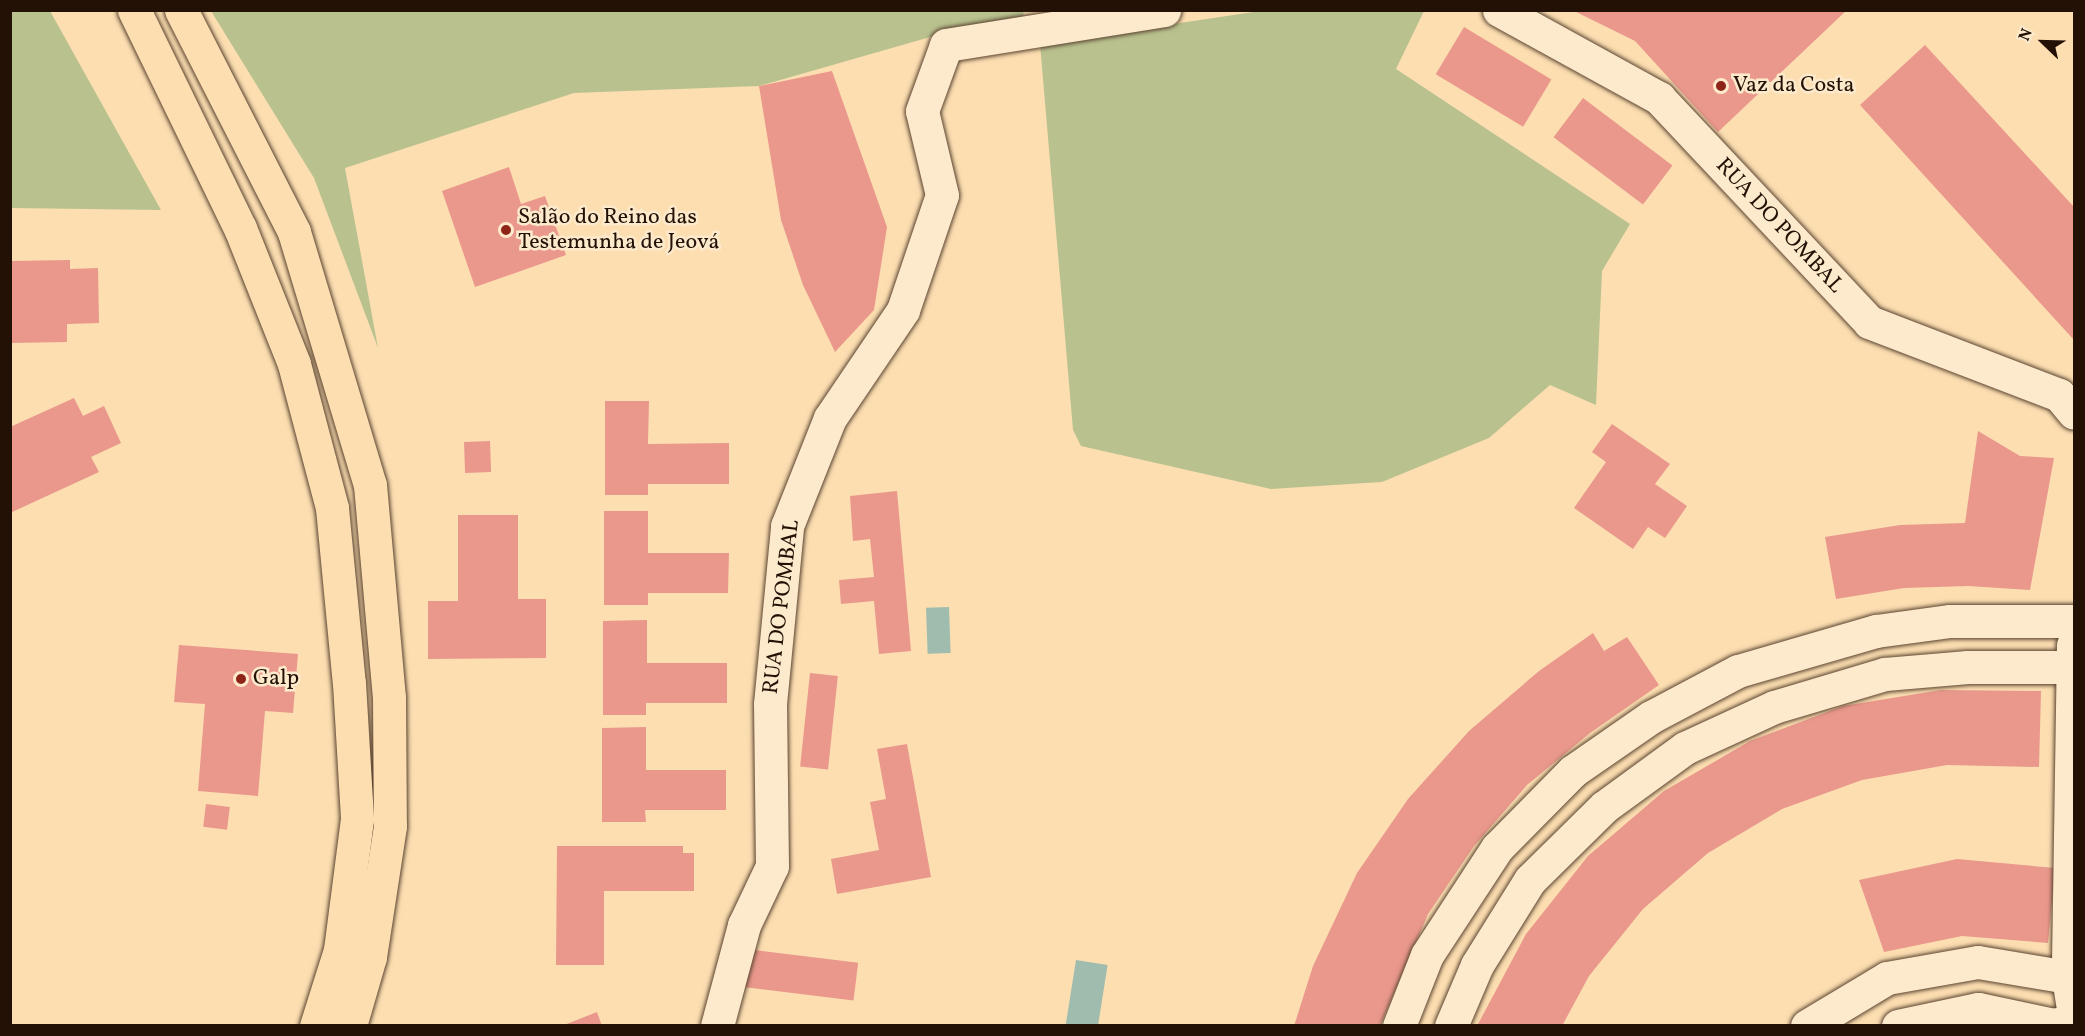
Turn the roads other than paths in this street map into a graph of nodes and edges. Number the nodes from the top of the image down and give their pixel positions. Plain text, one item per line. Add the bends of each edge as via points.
1 (134, 10) edge
2 (181, 10) edge
3 (1164, 10) edge
4 (1499, 10) edge
5 (2074, 413) edge
6 (2074, 609) edge
7 (1876, 631) junction
8 (2074, 667) edge
9 (1885, 674) junction
10 (1573, 771) junction
11 (1604, 807) junction
12 (2067, 977) junction
13 (2074, 1014) edge
14 (2074, 1021) edge
15 (1809, 1025) edge
16 (316, 1026) edge
17 (350, 1026) edge
18 (717, 1026) edge
19 (1399, 1026) edge
20 (1451, 1026) edge
21 (1898, 1026) edge

1 - 16 highway via 248,249 294,364 332,508 357,819 340,950
2 - 17 highway via 294,232 370,485 388,697 390,826 370,957
3 - 18 street, RUA DO POMBAL via 946,45 922,111 942,195 903,310 830,418 787,526 770,704 772,866 744,925
4 - 5 street, RUA DO POMBAL via 1659,98 1869,322 2059,394
6 - 7 street
6 - 8 street
7 - 9 street
7 - 10 street via 1738,671 1651,717
8 - 9 street via 1968,667
8 - 12 street
9 - 11 street via 1774,707 1685,748
10 - 11 street
10 - 19 street via 1497,848 1427,955
11 - 20 street via 1530,880 1477,966
12 - 13 street
12 - 15 street via 1978,962 1887,978
14 - 21 street via 2053,1024 1978,1009

